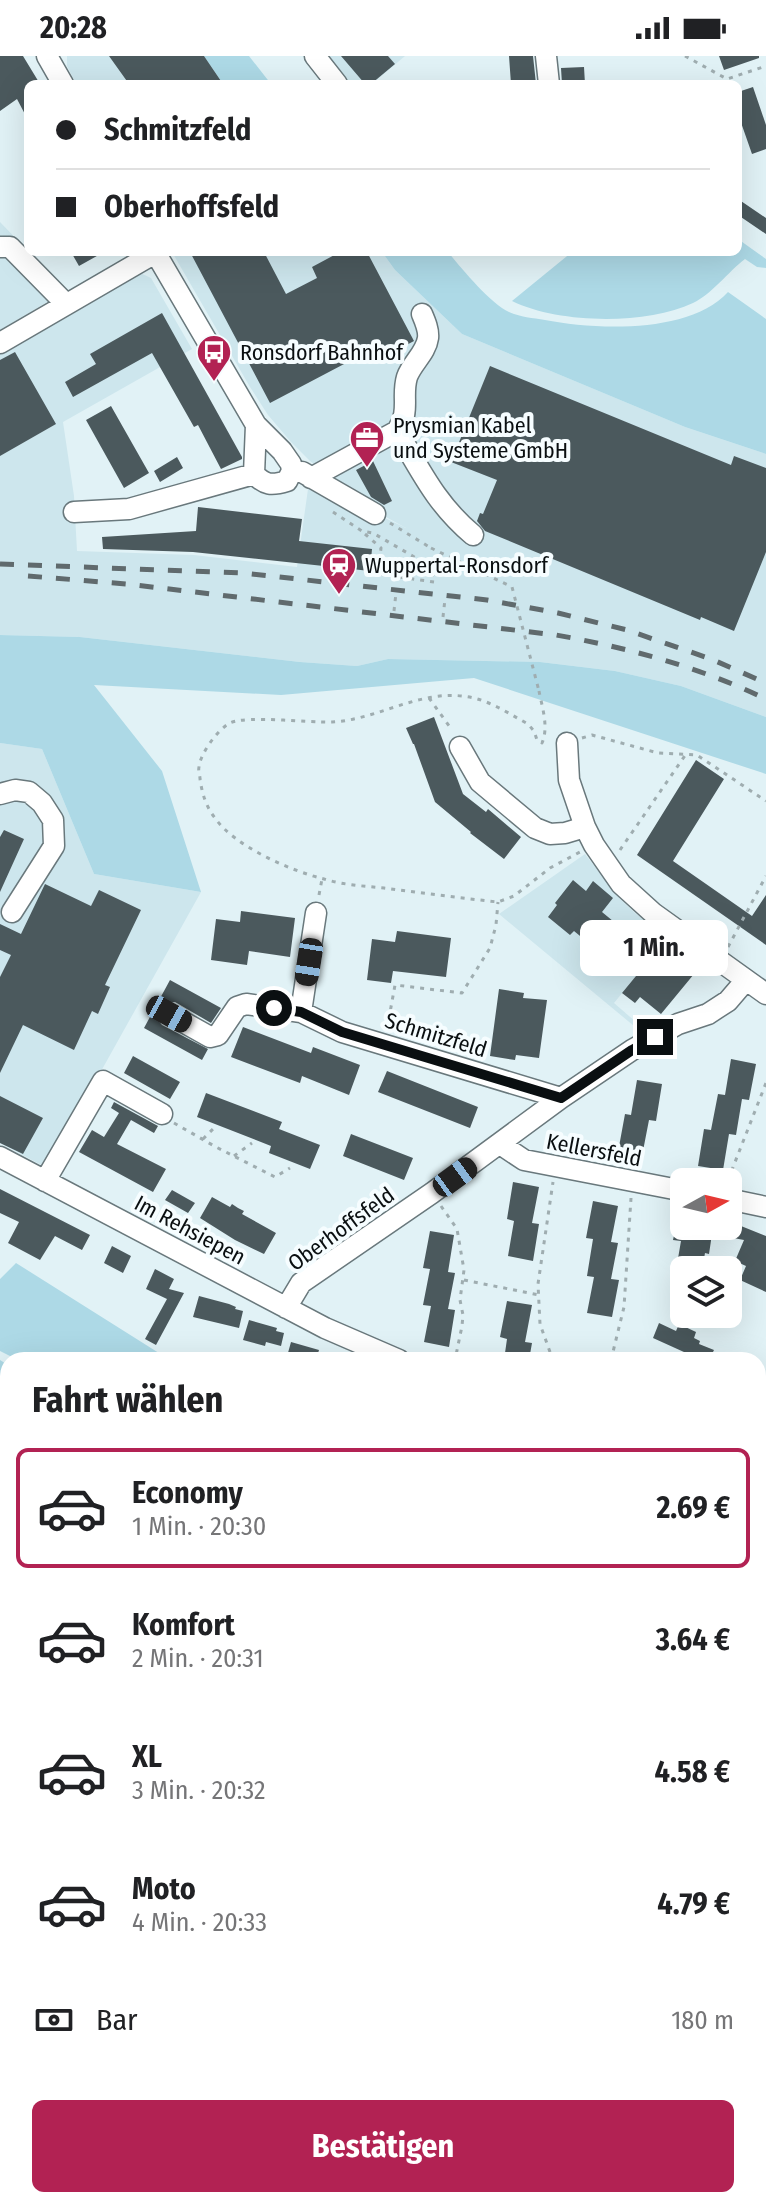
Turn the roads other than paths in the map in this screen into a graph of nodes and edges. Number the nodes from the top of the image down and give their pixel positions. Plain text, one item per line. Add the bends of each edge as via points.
1 (47, 56) edge
2 (315, 56) edge
3 (546, 56) edge
4 (61, 80) edge
5 (334, 80) edge
6 (549, 80) edge
7 (0, 247) edge
8 (148, 256) edge
9 (157, 256) edge
10 (66, 304) junction
11 (422, 314) dead end
12 (0, 343) edge
13 (256, 425) junction
14 (397, 431) junction
15 (291, 464) junction
16 (254, 474) junction
17 (311, 478) junction
18 (74, 512) dead end
19 (375, 524) road end
20 (473, 535) dead end
21 (567, 743) road end
22 (460, 747) road end
23 (0, 794) edge
24 (589, 836) junction
25 (12, 912) dead end
26 (316, 913) dead end
27 (746, 980) junction
28 (766, 994) edge
29 (301, 1012) junction
30 (169, 1014) dead end
31 (561, 1098) junction
32 (162, 1114) road end
33 (500, 1144) junction
34 (0, 1157) edge
35 (45, 1181) junction
36 (670, 1188) edge
37 (742, 1202) edge
38 (766, 1207) edge
39 (286, 1308) junction
40 (380, 1352) edge

1 - 4 street
2 - 5 street
3 - 6 street
7 - 10 street via 10,247
8 - 10 street
9 - 13 street
10 - 12 street
11 - 14 street via 428,340 410,369 403,422
13 - 15 street
13 - 16 street
14 - 17 street
14 - 20 street via 439,501
15 - 16 street via 287,481 275,485 264,484
15 - 17 street
16 - 18 street via 129,509
17 - 19 street
21 - 24 street via 569,780
22 - 24 street via 480,782 535,828
23 - 25 street via 29,792 53,820 54,846
24 - 27 street via 621,884
26 - 29 street
27 - 28 street
27 - 31 street, Oberhoffsfeld via 708,1014 632,1050
29 - 30 street, Schmitzfeld via 246,1004 210,1037
29 - 31 street, Schmitzfeld via 342,1032
31 - 33 street, Oberhoffsfeld
32 - 35 street via 103,1081
33 - 36 street, Kellersfeld via 524,1160
33 - 39 street, Oberhoffsfeld via 301,1283
34 - 35 street, Im Rehsiepen
35 - 39 street, Im Rehsiepen
37 - 38 street
39 - 40 street, Im Rehsiepen

